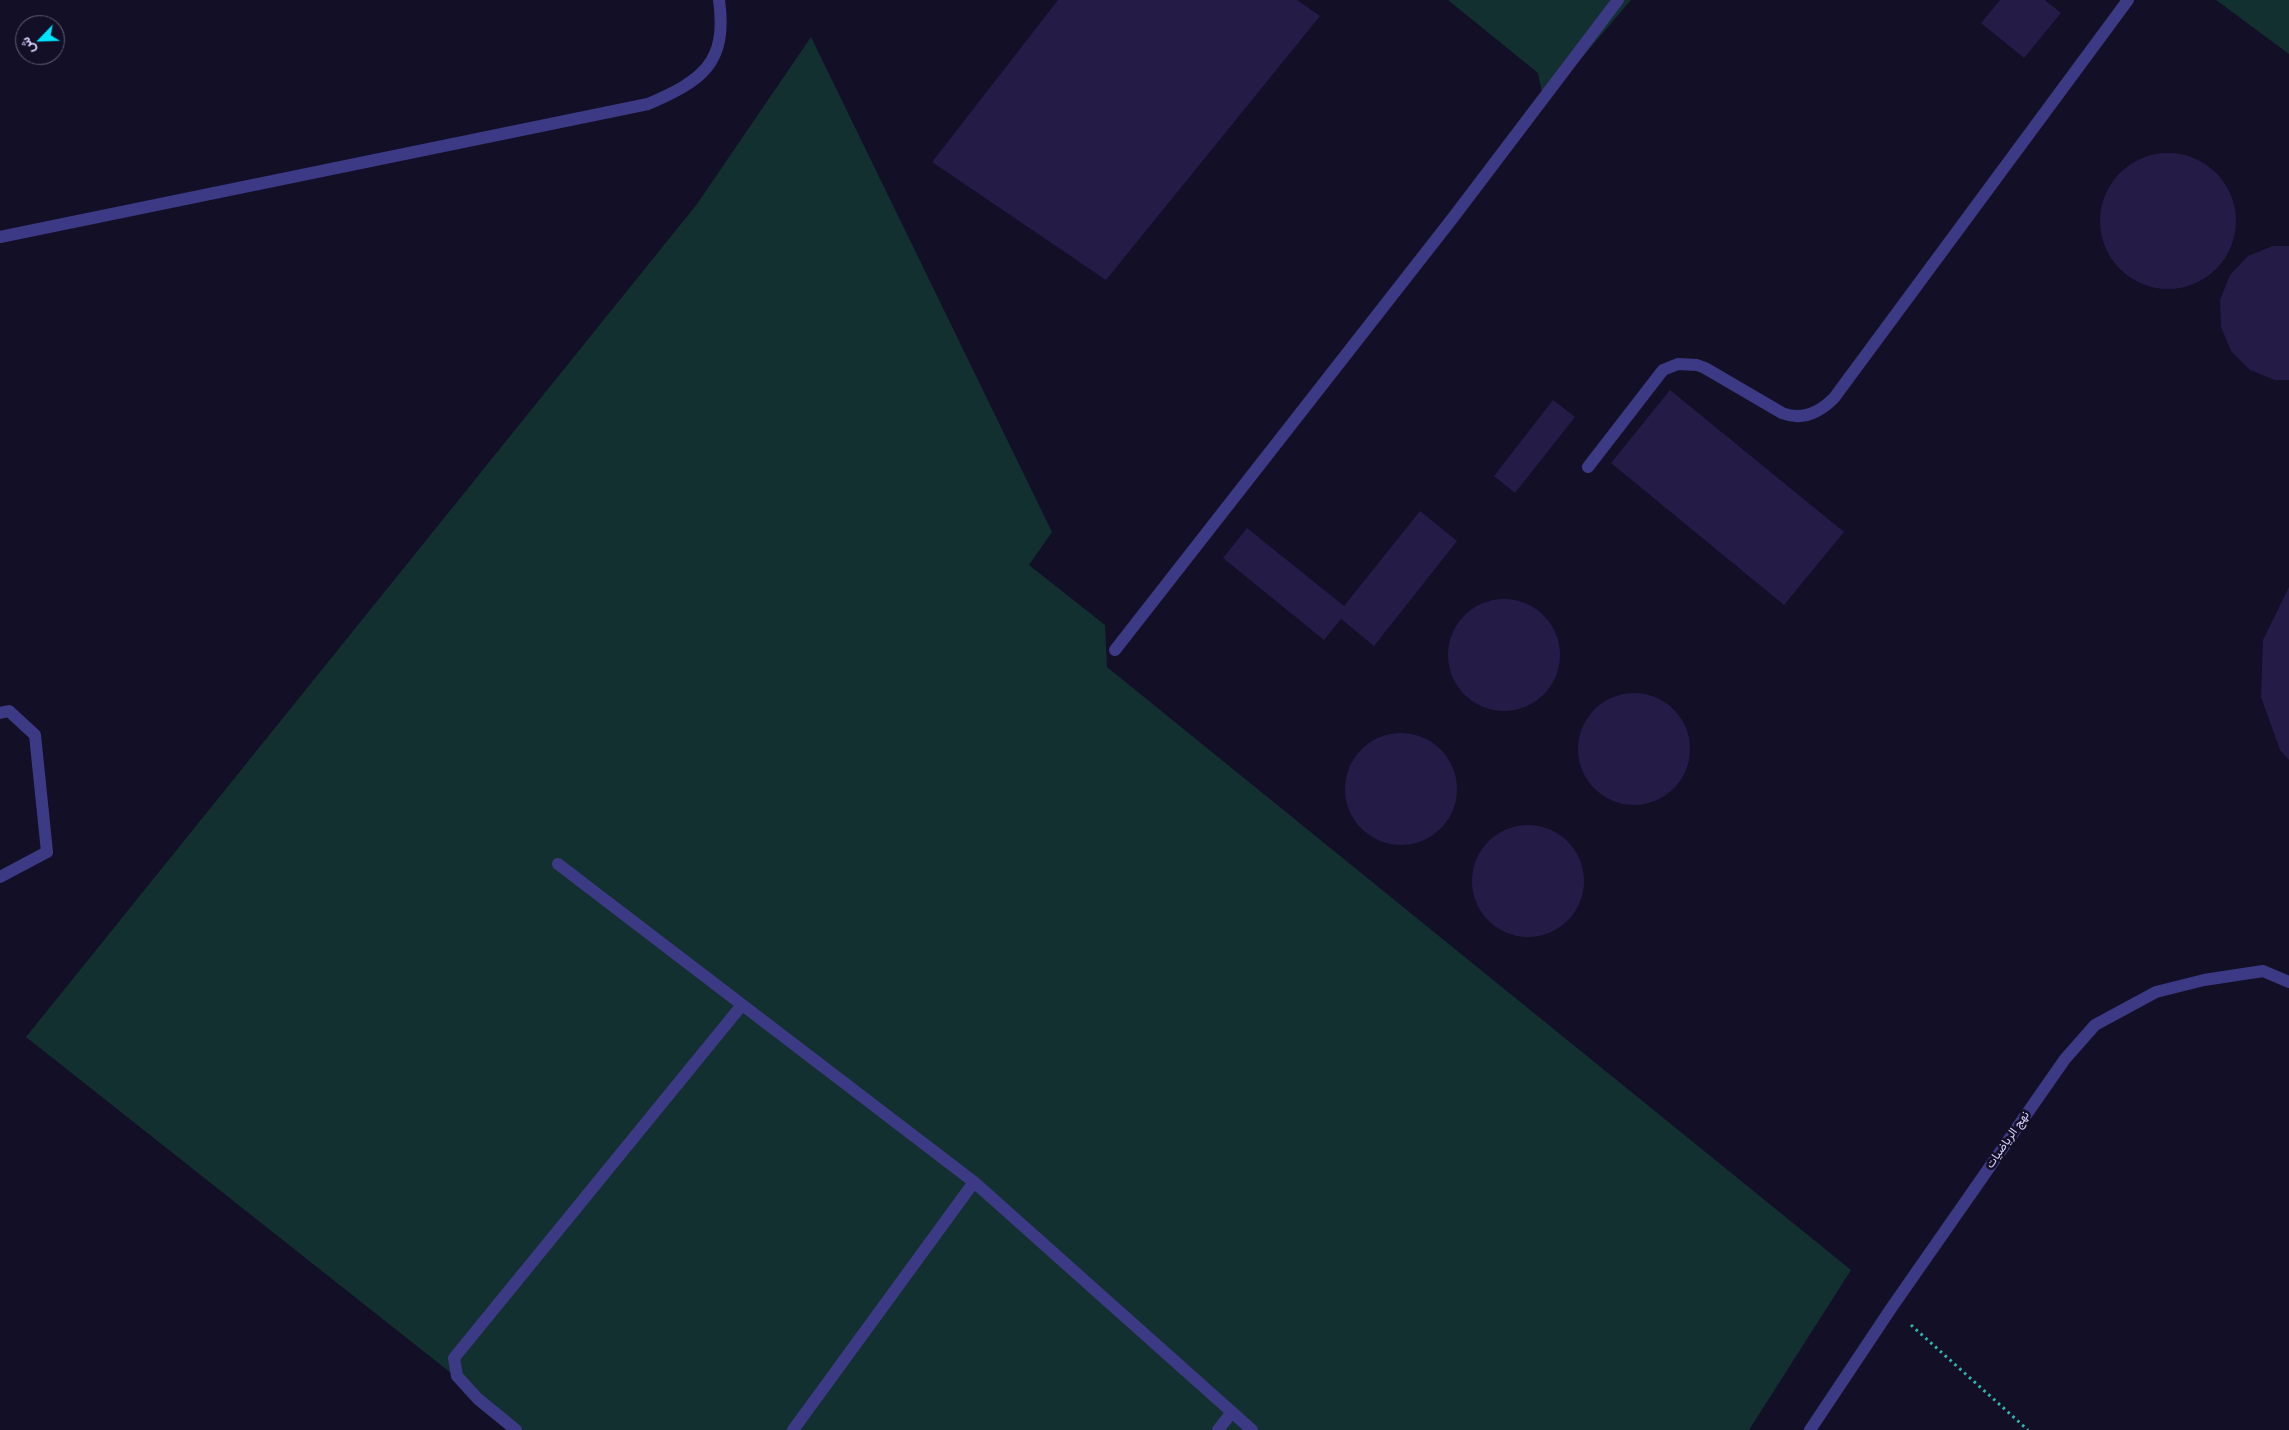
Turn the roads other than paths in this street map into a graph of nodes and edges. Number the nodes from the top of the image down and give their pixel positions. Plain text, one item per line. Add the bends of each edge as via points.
1 (719, 0) edge
2 (1618, 0) edge
3 (2128, 0) edge
4 (0, 237) edge
5 (1588, 467) dead end
6 (1115, 650) dead end
7 (0, 713) edge
8 (558, 864) dead end
9 (0, 878) edge
10 (2289, 982) edge
11 (742, 1004) junction
12 (974, 1182) junction
13 (1232, 1412) junction
14 (516, 1430) edge
15 (793, 1430) edge
16 (1218, 1430) edge
17 (1252, 1430) edge
18 (1810, 1430) edge

1 - 4 street via 721,36 714,58 702,74 682,89 648,104
2 - 6 street via 1452,219
3 - 5 street via 1834,398 1824,407 1813,414 1792,417 1705,368 1672,365 1663,370
7 - 9 street via 8,711 35,735 47,852
8 - 11 street
10 - 18 street, نهج الرياضيات via 2263,971 2204,980 2156,992 2095,1025 2065,1059
11 - 12 street
11 - 14 street via 454,1358 457,1376 478,1399
12 - 13 street
12 - 15 street
13 - 16 street
13 - 17 street

